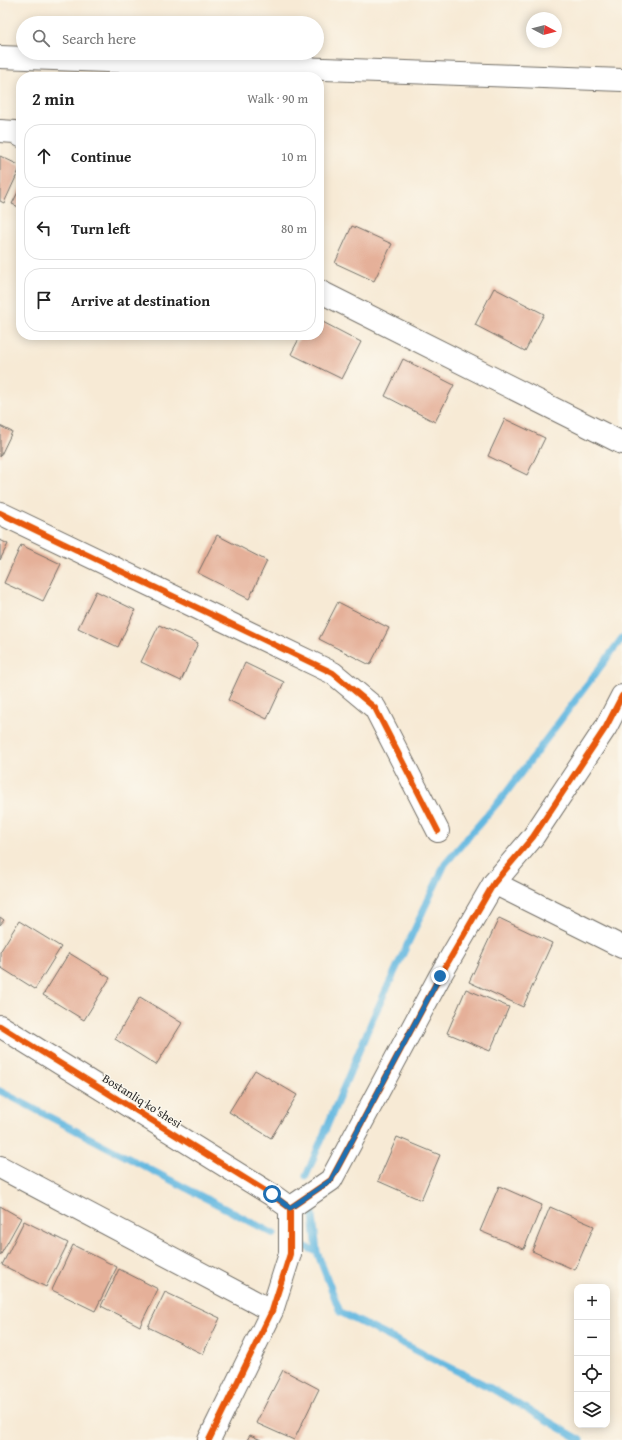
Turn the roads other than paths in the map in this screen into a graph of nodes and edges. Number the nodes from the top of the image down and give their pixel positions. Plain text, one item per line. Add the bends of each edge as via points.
1 (0, 57) edge
2 (16, 58) edge
3 (81, 60) edge
4 (622, 80) edge
5 (324, 294) edge
6 (622, 443) edge
7 (0, 513) edge
8 (622, 696) edge
9 (438, 831) dead end
10 (494, 883) junction
11 (622, 947) edge
12 (0, 1026) edge
13 (0, 1168) edge
14 (290, 1208) junction
15 (272, 1311) junction
16 (209, 1440) edge

1 - 2 street
3 - 4 street
5 - 6 street
7 - 9 street via 334,673 375,708
8 - 10 street via 606,727 533,837
10 - 11 street
10 - 14 street via 440,976 331,1180
12 - 14 street, Bostanliq ko'shesi via 272,1194
13 - 15 street
14 - 15 street via 290,1254
15 - 16 street

